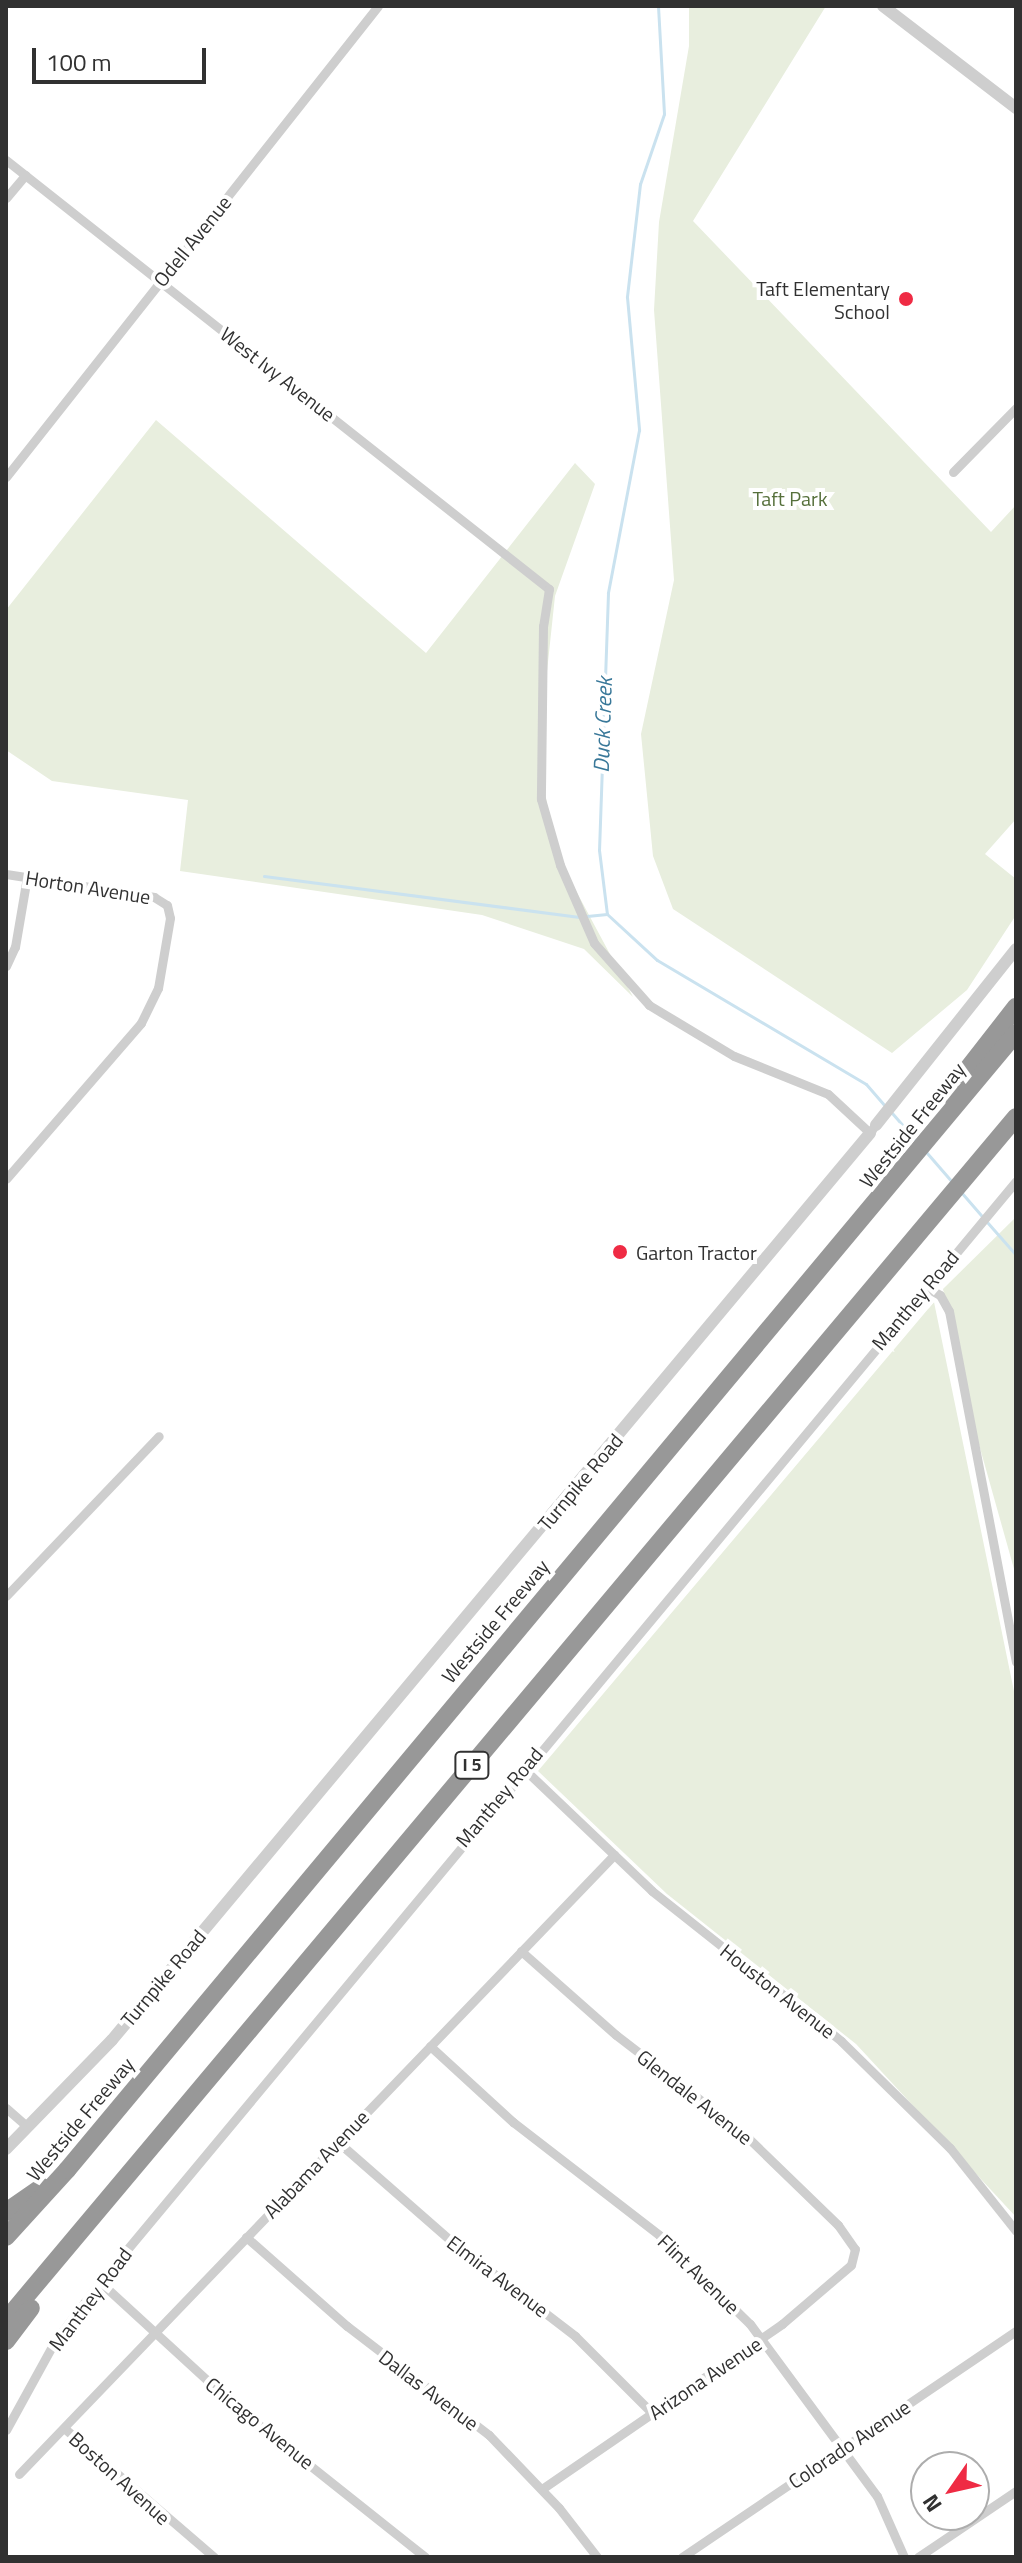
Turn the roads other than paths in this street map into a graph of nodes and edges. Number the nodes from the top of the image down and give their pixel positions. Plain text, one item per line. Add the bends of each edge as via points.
1 (378, 6) edge
2 (883, 6) edge
3 (1016, 108) edge
4 (6, 160) edge
5 (25, 175) junction
6 (6, 198) edge
7 (159, 281) junction
8 (1016, 408) edge
9 (953, 472) dead end
10 (6, 477) edge
11 (6, 874) edge
12 (27, 877) junction
13 (1016, 949) edge
14 (6, 966) edge
15 (1016, 1007) edge
16 (1016, 1033) edge
17 (949, 1114) junction
18 (1016, 1117) edge
19 (873, 1129) junction
20 (6, 1179) edge
21 (1016, 1181) edge
22 (926, 1287) junction
23 (159, 1436) dead end
24 (6, 1596) edge
25 (1016, 1662) edge
26 (523, 1768) junction
27 (614, 1855) junction
28 (521, 1951) junction
29 (430, 2046) junction
30 (6, 2108) edge
31 (28, 2127) junction
32 (338, 2142) junction
33 (6, 2149) edge
34 (67, 2170) junction
35 (101, 2207) junction
36 (6, 2212) edge
37 (1016, 2231) edge
38 (6, 2237) edge
39 (246, 2237) junction
40 (855, 2254) joint
41 (100, 2282) junction
42 (6, 2320) edge
43 (1016, 2331) edge
44 (156, 2333) junction
45 (763, 2339) junction
46 (6, 2341) edge
47 (653, 2414) junction
48 (64, 2428) junction
49 (6, 2430) edge
50 (844, 2448) junction
51 (19, 2474) dead end
52 (542, 2489) junction
53 (1015, 2493) edge
54 (214, 2557) edge
55 (425, 2557) edge
56 (597, 2557) edge
57 (682, 2557) edge
58 (904, 2557) edge
59 (918, 2557) edge

1 - 7 street, Odell Avenue
2 - 3 street
4 - 5 street, West Ivy Avenue
5 - 6 street
5 - 7 street, West Ivy Avenue
7 - 10 street, Odell Avenue
7 - 19 street, West Ivy Avenue via 549,589 543,626 541,799 560,865 594,943 649,1005 734,1056 828,1094
8 - 9 street
11 - 12 street, Horton Avenue
12 - 14 street via 15,947
12 - 20 street, Horton Avenue via 154,897 167,905 161,977 141,1023
13 - 19 street, Turnpike Road
15 - 17 highway via 962,1076
16 - 17 highway, Westside Freeway / I 5
17 - 34 highway, Westside Freeway / I 5
18 - 35 highway, I 5
19 - 31 street, Turnpike Road via 112,2040
21 - 22 street, Manthey Road
22 - 25 street via 940,1295 949,1311
22 - 26 street, Manthey Road
23 - 24 street
26 - 27 street, Houston Avenue
26 - 41 street, Manthey Road
27 - 28 street, Alabama Avenue
27 - 37 street, Houston Avenue via 679,1914 841,2041 950,2148
28 - 29 street, Alabama Avenue
28 - 40 street, Glendale Avenue via 580,2005 742,2132 838,2225
29 - 32 street, Alabama Avenue
29 - 45 street, Flint Avenue via 513,2122 659,2235
30 - 31 street
31 - 33 street, Turnpike Road
32 - 39 street, Alabama Avenue
32 - 47 street, Elmira Avenue via 450,2240 575,2336
34 - 36 highway
34 - 38 highway, Westside Freeway / I 5
35 - 42 highway, I 5
35 - 46 highway
39 - 44 street, Alabama Avenue
39 - 52 street, Dallas Avenue via 347,2326 489,2435
40 - 45 street, Arizona Avenue via 838,2278
41 - 44 street, Chicago Avenue
41 - 49 street, Manthey Road via 48,2353
43 - 50 street, Colorado Avenue
44 - 48 street, Alabama Avenue
44 - 55 street, Chicago Avenue via 234,2405
45 - 47 street, Arizona Avenue
45 - 50 street, Flint Avenue
47 - 52 street, Arizona Avenue
48 - 51 street, Alabama Avenue
48 - 54 street, Boston Avenue
50 - 57 street, Colorado Avenue
50 - 58 street, Flint Avenue via 877,2496
52 - 56 street, Dallas Avenue
53 - 59 street

